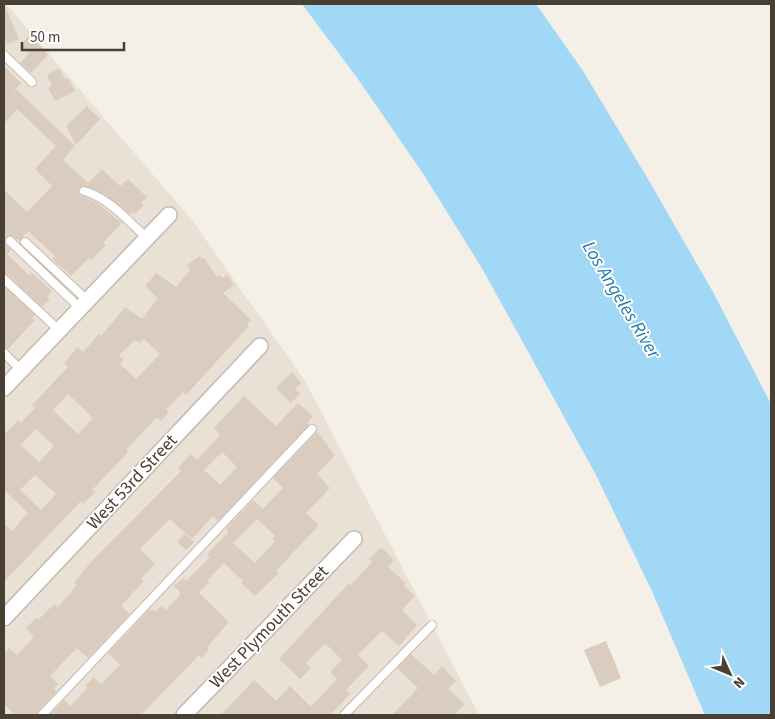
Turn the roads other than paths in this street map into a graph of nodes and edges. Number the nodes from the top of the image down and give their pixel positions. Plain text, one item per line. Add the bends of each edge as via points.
1 (4, 55) edge
2 (32, 82) dead end
3 (84, 191) dead end
4 (169, 215) dead end
5 (147, 238) junction
6 (10, 241) dead end
7 (25, 242) dead end
8 (4, 279) edge
9 (84, 304) junction
10 (59, 330) junction
11 (260, 346) dead end
12 (4, 353) edge
13 (21, 370) junction
14 (4, 388) edge
15 (312, 430) dead end
16 (354, 539) dead end
17 (4, 618) edge
18 (432, 625) dead end
19 (42, 715) edge
20 (184, 715) edge
21 (344, 715) edge

1 - 2 lane
3 - 5 lane via 106,201
4 - 5 street
5 - 9 street
6 - 9 lane
7 - 9 lane
8 - 10 lane
9 - 10 street
10 - 13 street
11 - 17 street, West 53rd Street
12 - 13 lane
13 - 14 street
15 - 19 lane
16 - 20 street, West Plymouth Street
18 - 21 lane

